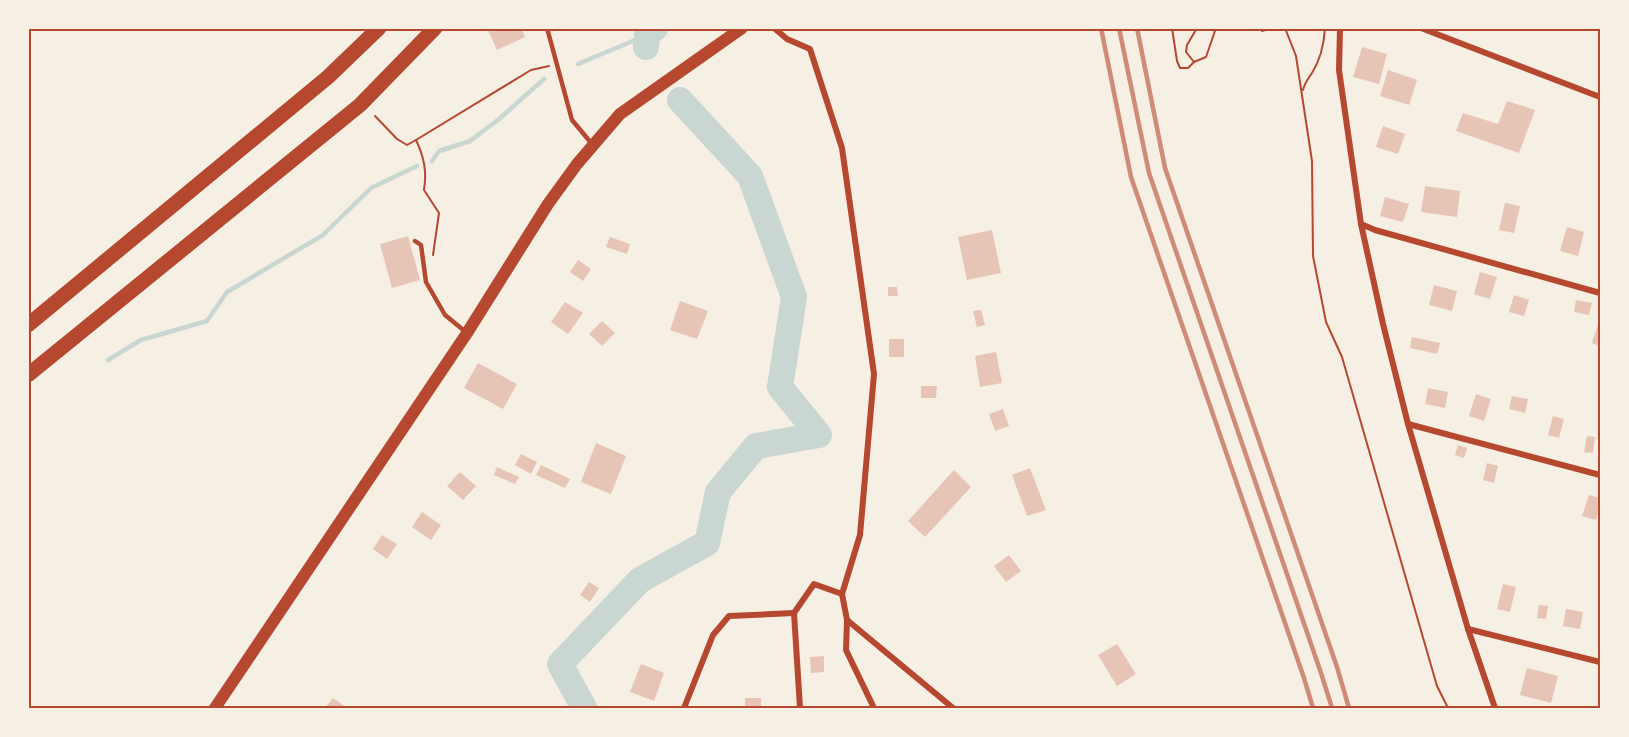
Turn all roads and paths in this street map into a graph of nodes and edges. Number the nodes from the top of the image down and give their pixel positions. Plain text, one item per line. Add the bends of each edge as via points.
1 (379, 28) edge
2 (435, 28) edge
3 (547, 28) edge
4 (742, 28) edge
5 (774, 28) edge
6 (1172, 28) edge
7 (1197, 28) edge
8 (1216, 28) edge
9 (1261, 28) edge
10 (1273, 28) edge
11 (1285, 28) edge
12 (1325, 28) edge
13 (1340, 28) edge
14 (1422, 28) edge
15 (1194, 62) junction
16 (558, 64) junction
17 (1302, 93) junction
18 (1600, 98) edge
19 (375, 116) dead end
20 (416, 140) junction
21 (592, 145) junction
22 (1361, 224) junction
23 (415, 241) dead end
24 (426, 282) junction
25 (1600, 293) edge
26 (28, 325) edge
27 (466, 333) junction
28 (28, 375) edge
29 (1408, 424) junction
30 (1600, 475) edge
31 (842, 594) junction
32 (794, 613) junction
33 (847, 621) junction
34 (1468, 629) junction
35 (1600, 662) edge
36 (215, 708) edge
37 (684, 708) edge
38 (800, 708) edge
39 (874, 708) edge
40 (953, 708) edge
41 (1448, 708) edge
42 (1496, 708) edge

1 - 26 highway via 328,77
2 - 28 highway via 360,105
3 - 16 lane
4 - 21 main road via 620,114
5 - 31 street via 810,49 842,148 874,374 860,535
6 - 15 path via 1180,68 1188,68
7 - 15 path via 1186,52
8 - 15 path via 1206,57
9 - 10 path
11 - 17 path via 1296,56
12 - 17 path via 1323,50
13 - 22 street via 1339,70
14 - 18 street
16 - 20 path via 531,69
16 - 21 lane via 572,120
17 - 41 path via 1312,160 1313,256 1326,322 1342,357 1437,686
19 - 20 path via 407,145
20 - 24 path via 423,155 424,190 439,213
21 - 27 main road via 548,204
22 - 25 street
22 - 29 street
23 - 24 lane via 422,245
24 - 27 lane via 446,315
27 - 36 main road
29 - 30 street
29 - 34 street
31 - 32 street via 814,584
31 - 33 street
32 - 37 street via 729,616 713,635
32 - 38 street
33 - 39 street via 846,650
33 - 40 street
34 - 35 street
34 - 42 street

